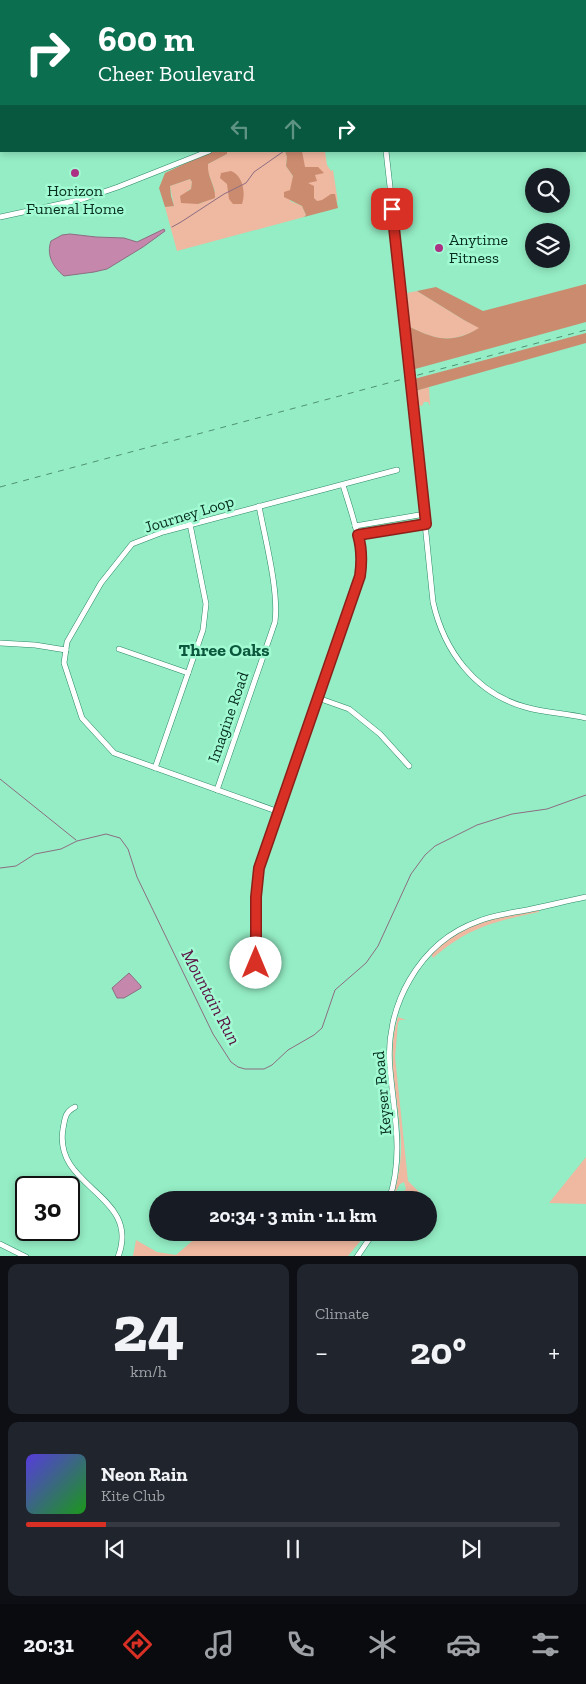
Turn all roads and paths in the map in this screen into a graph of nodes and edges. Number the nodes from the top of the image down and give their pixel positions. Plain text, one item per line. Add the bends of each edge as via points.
1 (206, 152) edge
2 (386, 152) edge
3 (0, 217) edge
4 (397, 470) dead end
5 (343, 485) junction
6 (259, 506) junction
7 (425, 514) junction
8 (190, 524) junction
9 (426, 524) junction
10 (355, 526) junction
11 (358, 535) junction
12 (0, 642) edge
13 (119, 649) dead end
14 (66, 650) junction
15 (188, 673) junction
16 (318, 698) junction
17 (586, 718) edge
18 (409, 766) dead end
19 (155, 768) junction
20 (217, 790) junction
21 (279, 812) junction
22 (586, 897) edge
23 (256, 963) dead end
24 (75, 1106) dead end
25 (391, 1191) edge
26 (368, 1241) edge
27 (0, 1244) edge
28 (26, 1256) edge
29 (118, 1256) edge
30 (357, 1256) edge

1 - 3 street via 83,200
2 - 7 street, bridge
4 - 5 street, Journey Loop
5 - 6 street, Journey Loop
5 - 10 street
6 - 8 street, Journey Loop
6 - 20 street, Imagine Road via 272,578 275,622
7 - 9 street
7 - 10 street
8 - 14 street, Journey Loop via 132,544 101,583 67,642
8 - 15 street via 206,604 203,630
9 - 11 street
9 - 17 street via 436,614 450,648 464,668 482,685 517,705
10 - 11 street
11 - 16 street via 362,562 360,576
12 - 14 street
13 - 15 street
14 - 19 street, Journey Loop via 64,663 82,718 114,753
15 - 19 street
16 - 18 street via 349,709 380,734
16 - 21 street
19 - 20 street, Journey Loop
20 - 21 street, Journey Loop
21 - 23 street via 259,868
22 - 25 street, Keyser Road via 474,922 432,950 410,978 400,1001 390,1042 398,1141
24 - 29 street via 66,1114 62,1139 64,1152 73,1170 118,1216 122,1241
26 - 30 street
27 - 28 street

